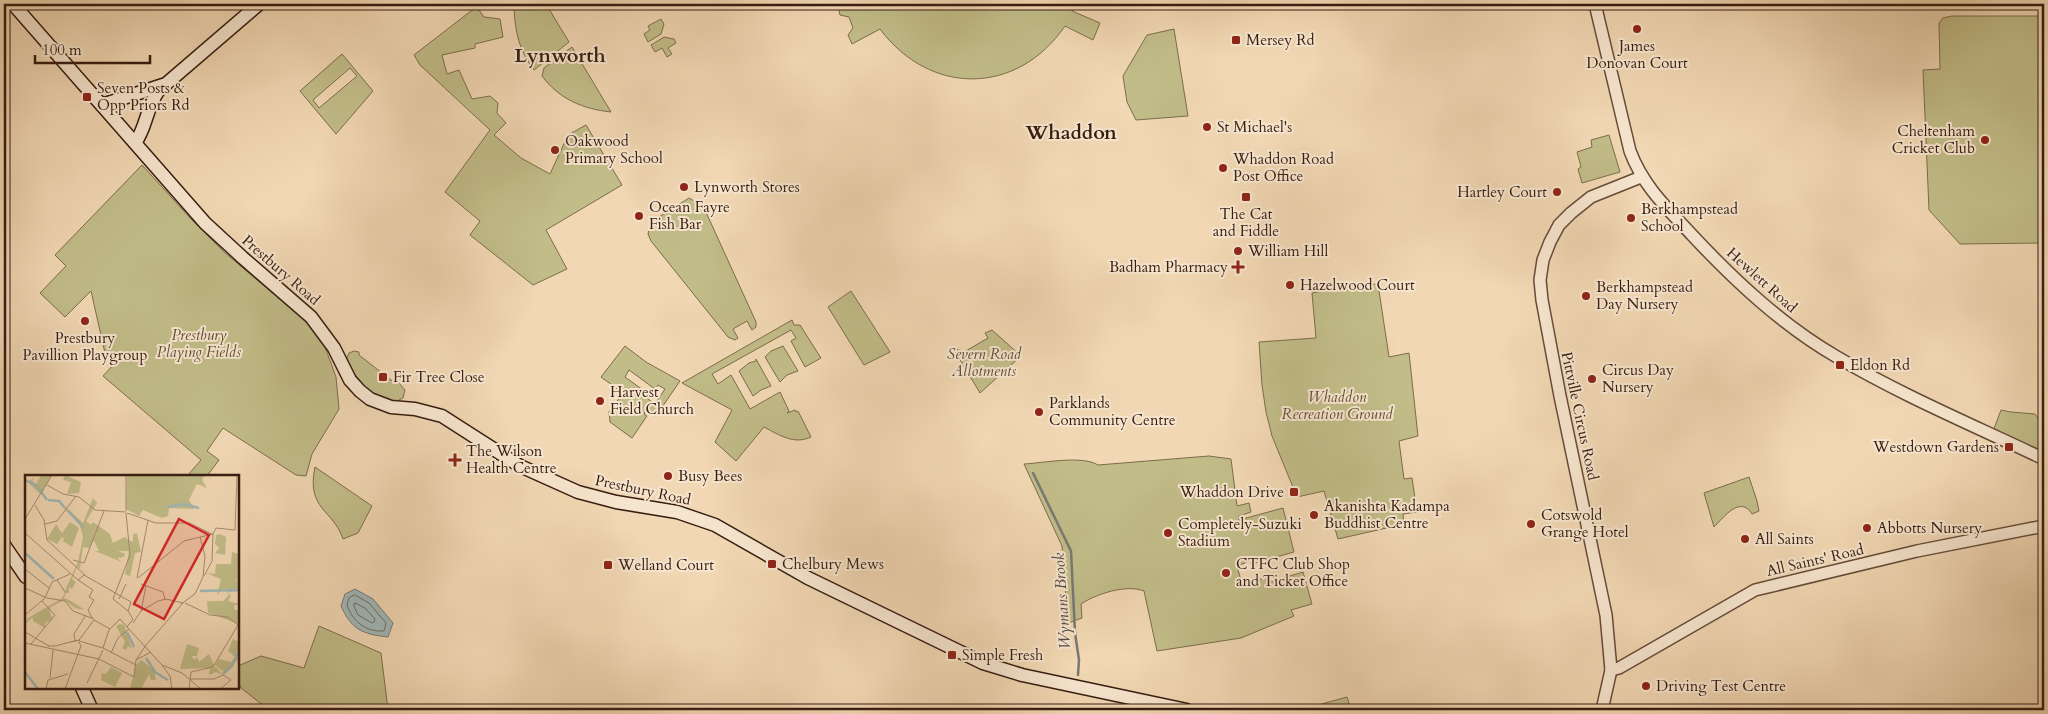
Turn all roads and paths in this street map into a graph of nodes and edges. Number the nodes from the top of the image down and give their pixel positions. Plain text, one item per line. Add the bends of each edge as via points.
1 (13, 4) edge
2 (259, 4) edge
3 (1595, 4) edge
4 (165, 85) junction
5 (102, 105) junction
6 (135, 144) junction
7 (1641, 177) junction
8 (2044, 459) edge
9 (2044, 526) edge
10 (4, 546) edge
11 (25, 576) edge
12 (1610, 670) junction
13 (82, 689) edge
14 (92, 710) edge
15 (1187, 710) edge
16 (1602, 710) edge

1 - 5 main road, Prestbury Road
2 - 4 main road
3 - 7 street, Hewlett Road via 1630,151
4 - 5 main road
4 - 6 main road via 151,103
5 - 6 main road, Prestbury Road
6 - 15 main road, Prestbury Road via 205,222 311,316 334,348 350,380 377,402 442,416 520,466 578,492 677,512 715,525 808,578 983,663 1022,675
7 - 8 street, Hewlett Road via 1731,275 1795,329 1836,357 1876,378
7 - 12 street, Pittville Circus Road via 1591,197 1559,225 1543,260 1540,280 1560,396 1606,615
9 - 12 street, All Saints' Road via 1917,551 1755,590 1619,668
10 - 11 main road
12 - 16 street, Pittville Circus Road
13 - 14 main road

